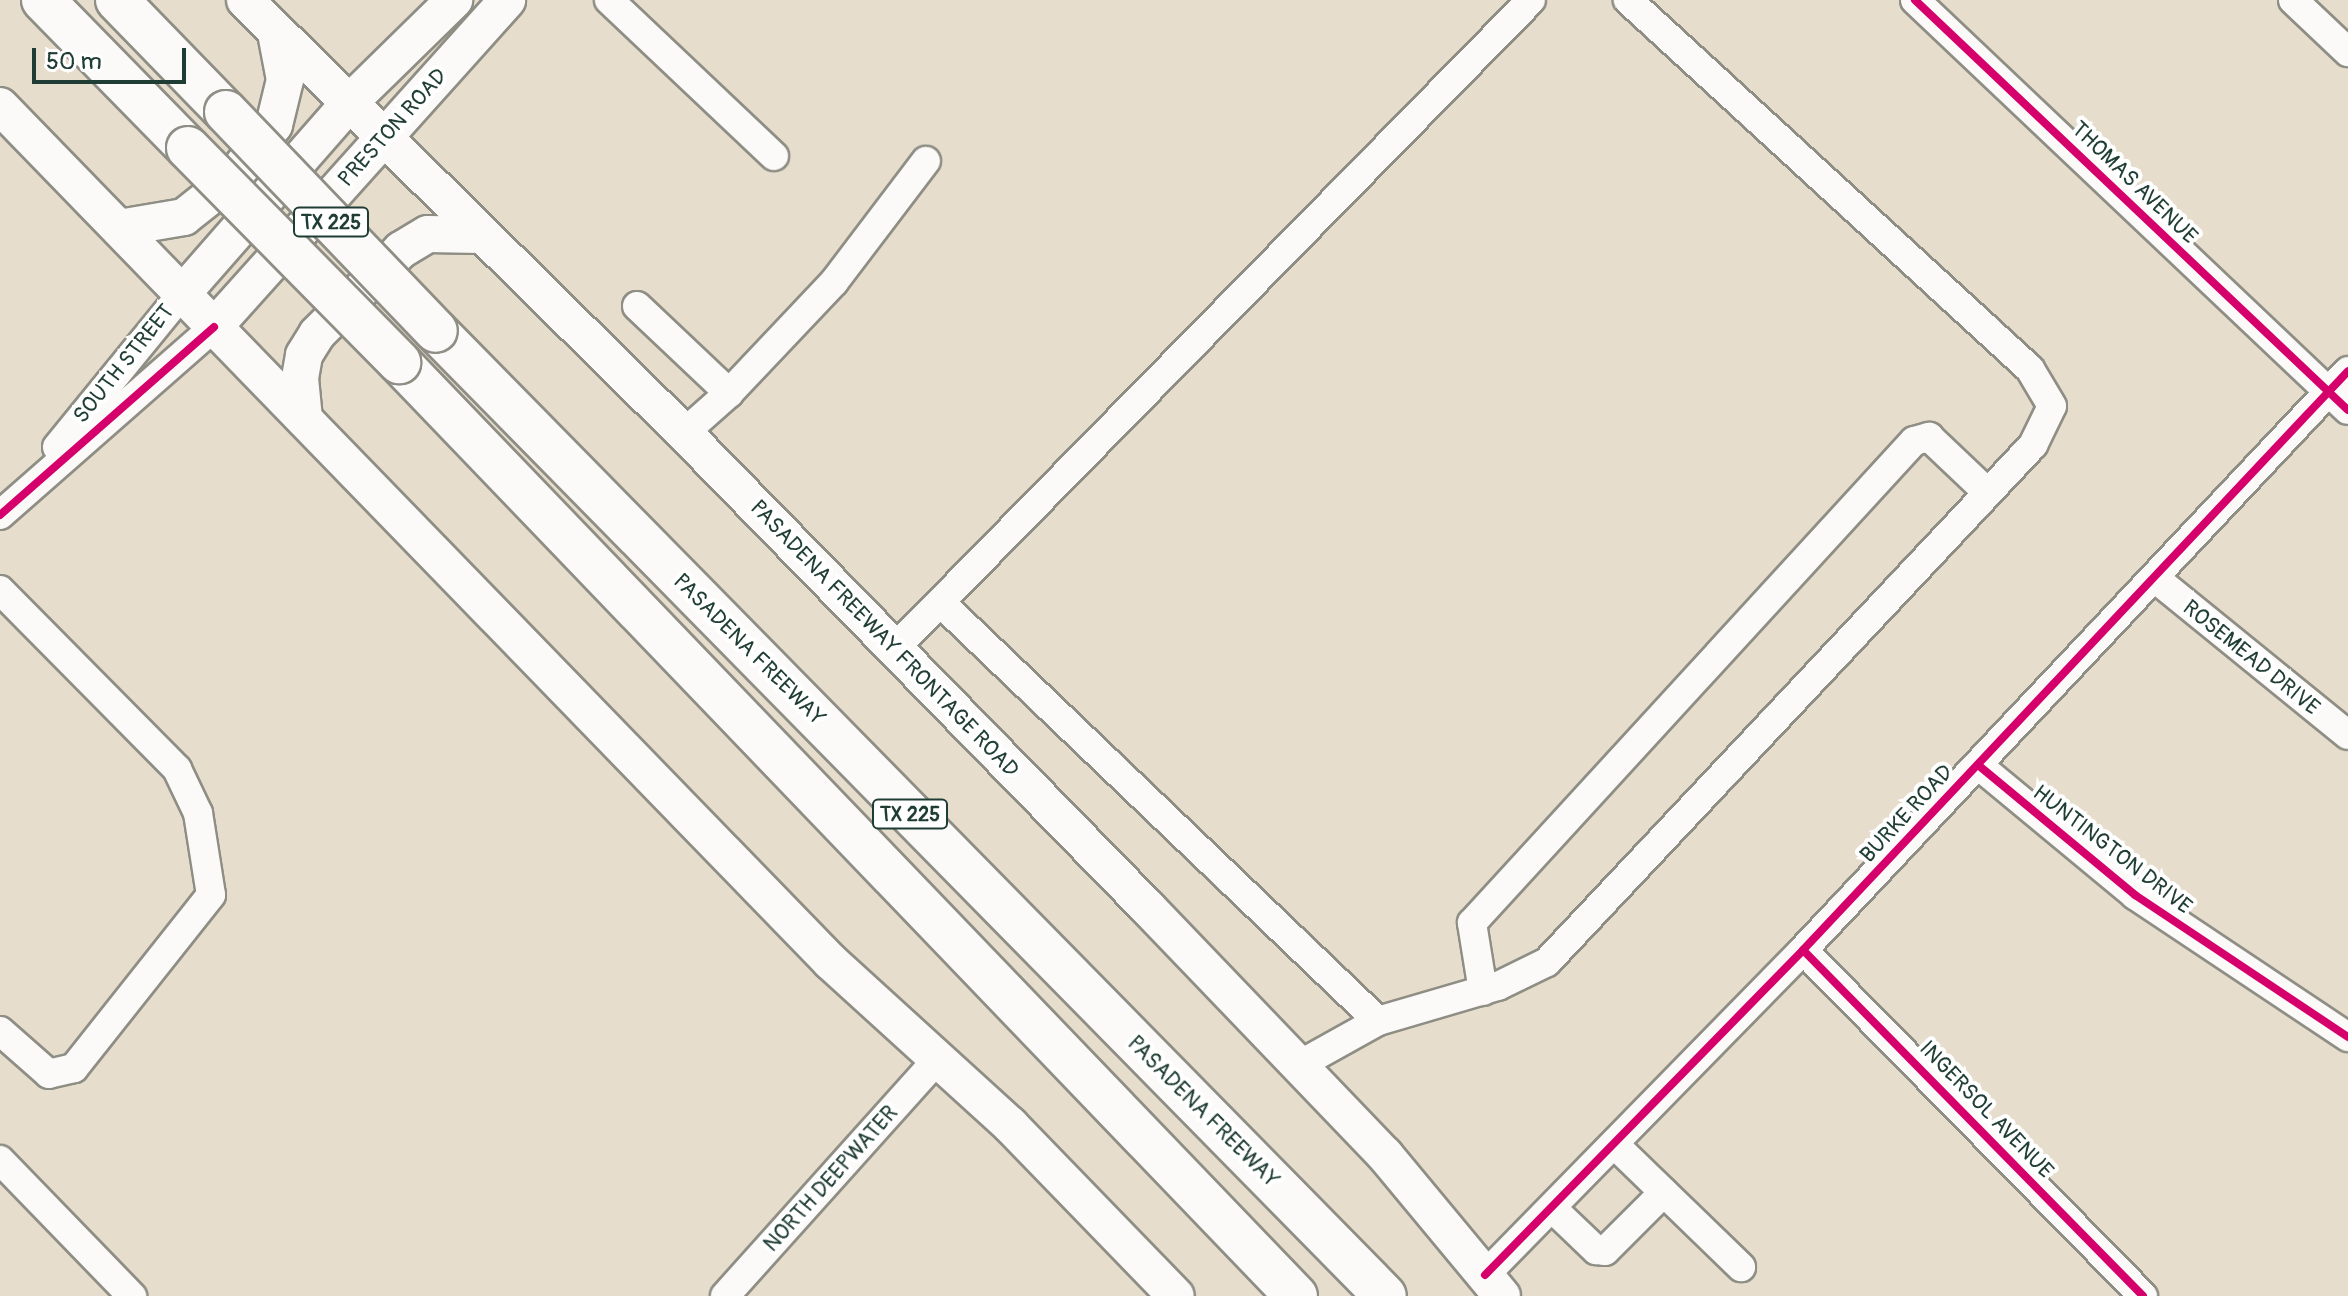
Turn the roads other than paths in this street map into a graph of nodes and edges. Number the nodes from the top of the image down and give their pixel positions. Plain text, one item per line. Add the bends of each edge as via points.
1 (43, 0) edge
2 (117, 0) edge
3 (245, 0) edge
4 (454, 0) edge
5 (507, 0) edge
6 (609, 0) edge
7 (1531, 0) edge
8 (1628, 0) edge
9 (1915, 0) edge
10 (2293, 0) edge
11 (276, 33) junction
12 (2348, 52) edge
13 (350, 102) junction
14 (0, 106) edge
15 (386, 136) junction
16 (774, 156) dead end
17 (926, 161) dead end
18 (119, 228) junction
19 (481, 235) junction
20 (182, 294) junction
21 (637, 306) dead end
22 (214, 327) junction
23 (2348, 371) edge
24 (729, 393) junction
25 (2338, 402) edge
26 (304, 419) junction
27 (684, 433) junction
28 (1988, 493) junction
29 (3, 512) edge
30 (2156, 579) junction
31 (0, 590) edge
32 (940, 602) junction
33 (894, 649) junction
34 (2348, 735) edge
35 (1978, 765) junction
36 (1803, 950) junction
37 (1483, 991) junction
38 (1378, 1021) junction
39 (0, 1031) edge
40 (2348, 1037) edge
41 (936, 1061) junction
42 (1299, 1065) junction
43 (1614, 1144) junction
44 (0, 1160) edge
45 (1664, 1192) junction
46 (1552, 1208) junction
47 (1741, 1267) dead end
48 (1494, 1286) edge
49 (132, 1296) edge
50 (725, 1296) edge
51 (1176, 1296) edge
52 (1296, 1296) edge
53 (1385, 1296) edge
54 (2143, 1296) edge

1 - 52 highway, TX 225, bridge via 399,362
2 - 53 highway, PASADENA FREEWAY / TX 225, bridge
3 - 11 main road, PASADENA FREEWAY FRONTAGE ROAD
4 - 13 main road, PRESTON ROAD
5 - 15 main road, PRESTON ROAD
6 - 16 street
7 - 32 street
8 - 28 street via 2030,369 2052,406 2033,445
9 - 25 street, THOMAS AVENUE
10 - 12 street
11 - 13 main road, PASADENA FREEWAY FRONTAGE ROAD
11 - 18 main road via 285,80 274,125 233,178 184,217
13 - 15 main road, PASADENA FREEWAY FRONTAGE ROAD
13 - 20 main road, PRESTON ROAD
14 - 18 main road
15 - 19 main road, PASADENA FREEWAY FRONTAGE ROAD
15 - 22 main road, PRESTON ROAD
17 - 24 street via 834,282
18 - 20 main road
19 - 26 main road via 428,234 401,250 317,334 304,355 300,378
19 - 27 main road, PASADENA FREEWAY FRONTAGE ROAD
20 - 22 main road
20 - 29 street, SOUTH STREET
21 - 24 street
22 - 26 main road
22 - 29 street
23 - 25 street, BURKE ROAD
24 - 27 street
25 - 30 street, BURKE ROAD
26 - 41 main road via 831,962
27 - 33 main road, PASADENA FREEWAY FRONTAGE ROAD
28 - 37 street via 1547,962
28 - 37 street via 1929,437 1914,441 1472,923
30 - 34 street, ROSEMEAD DRIVE
30 - 35 street, BURKE ROAD
31 - 39 street via 177,769 198,813 211,895 74,1068 49,1074
32 - 33 street
32 - 38 street
33 - 42 main road, PASADENA FREEWAY FRONTAGE ROAD
35 - 36 street, BURKE ROAD
35 - 40 street, HUNTINGTON DRIVE via 2135,895
36 - 43 street, BURKE ROAD
36 - 54 street, INGERSOL AVENUE
37 - 38 street
38 - 42 street
41 - 50 street, NORTH DEEPWATER
41 - 51 main road via 1010,1125
42 - 48 main road, PASADENA FREEWAY FRONTAGE ROAD via 1385,1155
43 - 45 street
43 - 46 street, BURKE ROAD
44 - 49 street
45 - 46 street via 1605,1251 1596,1250
45 - 47 street
46 - 48 street, BURKE ROAD

